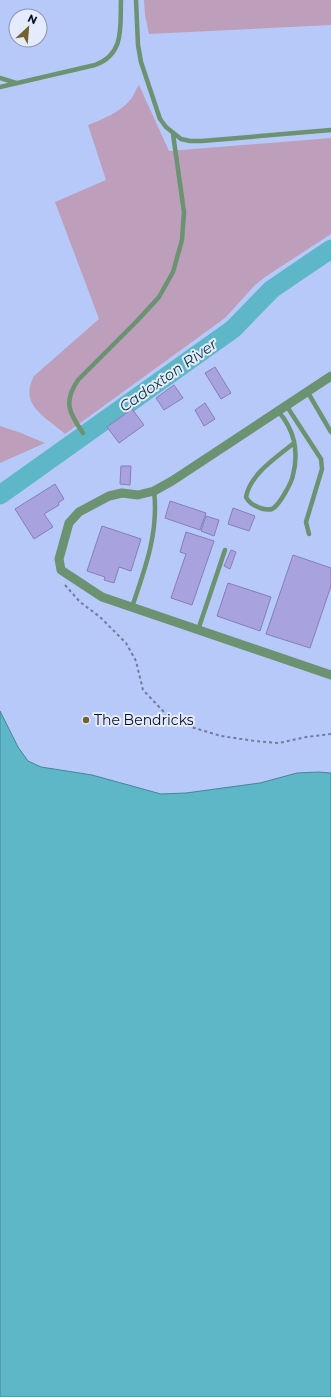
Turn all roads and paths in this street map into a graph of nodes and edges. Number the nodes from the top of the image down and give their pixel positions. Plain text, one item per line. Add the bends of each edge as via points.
1 (121, 0) edge
2 (136, 0) edge
3 (0, 78) edge
4 (16, 83) junction
5 (0, 87) edge
6 (331, 130) edge
7 (173, 134) junction
8 (331, 376) edge
9 (307, 391) junction
10 (286, 405) junction
11 (278, 411) junction
12 (331, 432) edge
13 (83, 433) dead end
14 (294, 443) junction
15 (154, 491) junction
16 (309, 534) dead end
17 (225, 550) dead end
18 (63, 571) junction
19 (132, 607) junction
20 (198, 630) junction
21 (330, 672) edge
22 (331, 734) edge

1 - 4 lane via 119,40 116,49 107,60 95,66
2 - 7 lane via 141,62 160,119
3 - 4 lane
4 - 5 lane
6 - 7 lane via 202,141 181,139
7 - 13 lane via 184,212 182,240 173,272 159,296 78,380 72,390 68,404 72,417
8 - 9 street
9 - 10 street
9 - 12 lane
10 - 11 street
10 - 16 lane via 321,459 322,469 306,522
11 - 14 lane via 287,421
11 - 15 street
14 - 14 lane via 293,476 278,504 272,509 264,509 249,502 246,497 250,484 276,457
15 - 18 street via 138,495 122,493 109,496 79,512 69,523 59,559
15 - 19 lane via 152,541
17 - 20 lane
18 - 19 street via 102,597
18 - 22 path via 60,579 80,602 100,617 126,643 136,661 143,690 165,713 191,727 221,736 255,741 279,743
19 - 20 street
20 - 21 street

